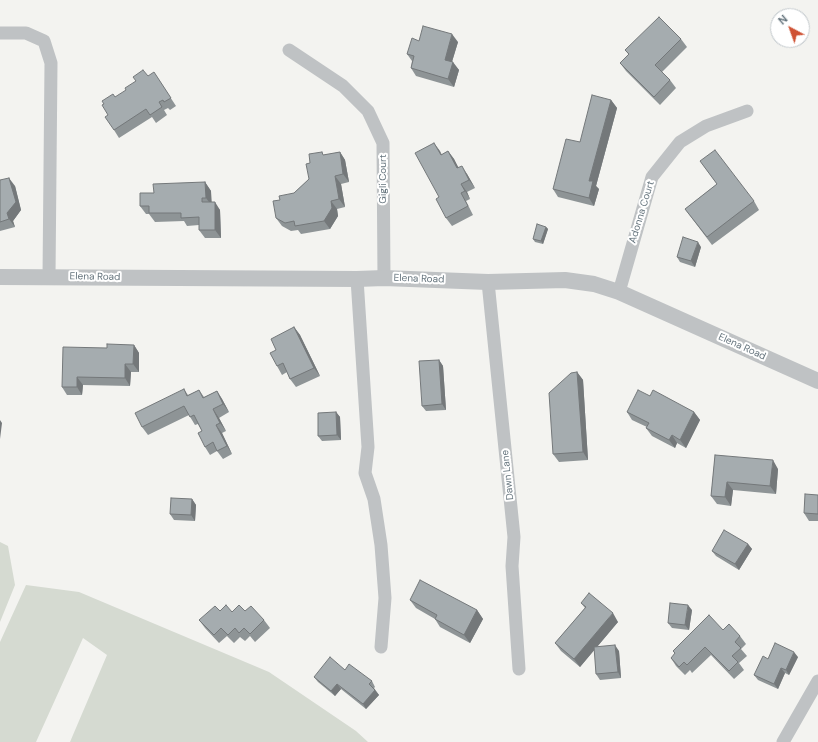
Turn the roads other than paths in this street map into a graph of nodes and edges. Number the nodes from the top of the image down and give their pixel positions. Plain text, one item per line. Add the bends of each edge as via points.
1 (0, 33) edge
2 (289, 50) dead end
3 (747, 111) dead end
4 (49, 276) junction
5 (0, 277) edge
6 (384, 278) junction
7 (357, 279) junction
8 (488, 282) junction
9 (619, 292) junction
10 (818, 382) edge
11 (381, 647) dead end
12 (519, 669) dead end
13 (818, 681) edge
14 (783, 742) edge

1 - 4 street via 26,33 44,41 51,63
2 - 6 street, Gigli Court via 347,90 368,111 383,143
3 - 9 street, Adonna Court via 706,126 680,142 652,177
4 - 5 street, Elena Road
4 - 7 street, Elena Road
6 - 7 street, Elena Road
6 - 8 street, Elena Road
7 - 11 street via 368,446 364,474 374,499 385,598
8 - 9 street, Elena Road via 565,280 594,284
8 - 12 street, Dawn Lane via 514,537 512,566
9 - 10 street, Elena Road
13 - 14 street

